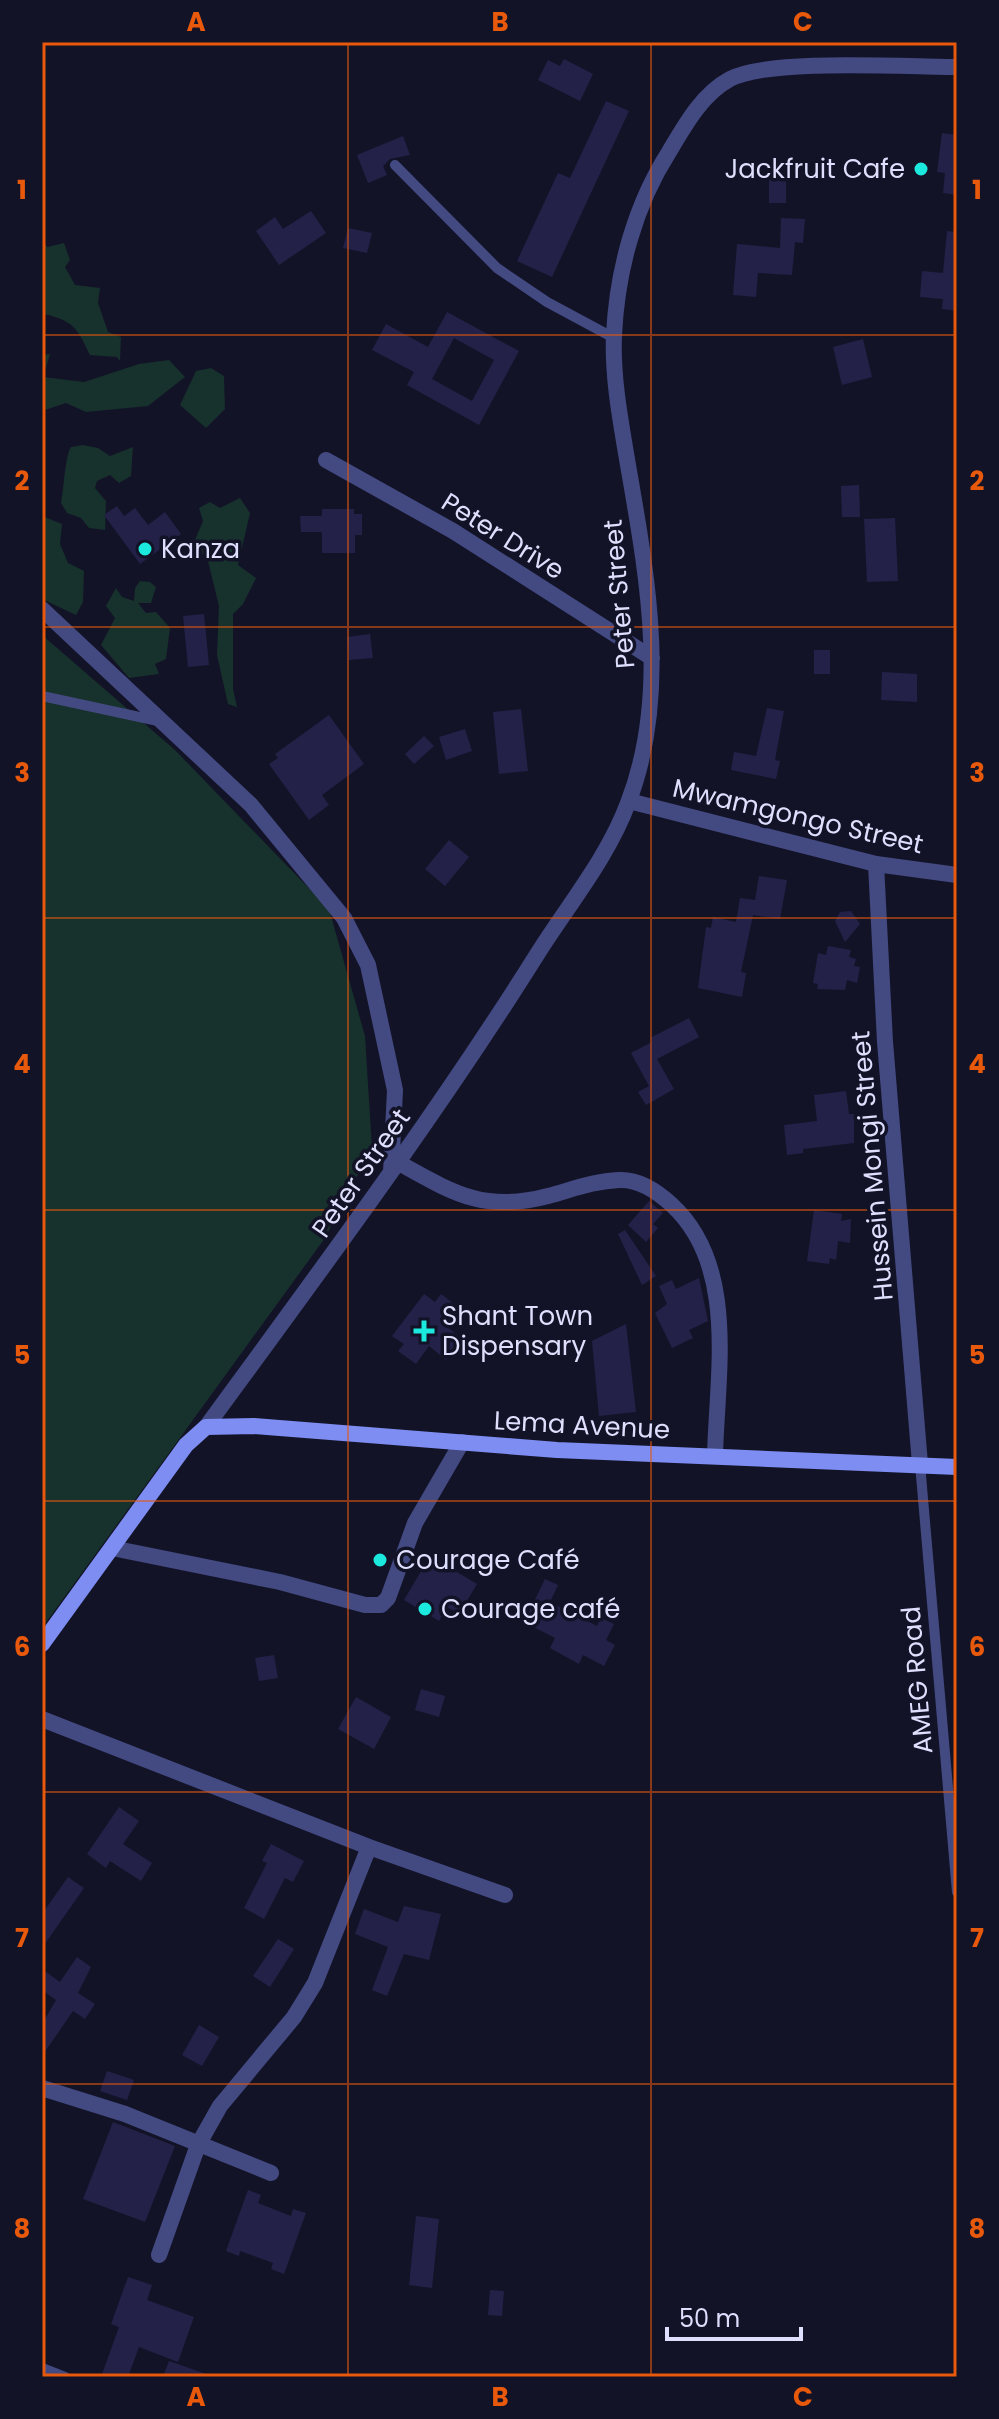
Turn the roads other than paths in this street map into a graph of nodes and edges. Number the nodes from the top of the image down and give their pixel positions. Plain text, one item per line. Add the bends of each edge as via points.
1 (957, 67) edge
2 (395, 165) dead end
3 (614, 338) junction
4 (326, 460) dead end
5 (42, 609) edge
6 (652, 658) junction
7 (42, 696) edge
8 (160, 721) junction
9 (629, 801) junction
10 (876, 864) junction
11 (957, 875) edge
12 (395, 1168) junction
13 (206, 1427) junction
14 (462, 1442) junction
15 (715, 1455) junction
16 (920, 1464) junction
17 (957, 1467) edge
18 (112, 1548) junction
19 (42, 1644) edge
20 (42, 1719) edge
21 (369, 1847) junction
22 (957, 1892) edge
23 (505, 1895) dead end
24 (42, 2088) edge
25 (198, 2145) junction
26 (271, 2173) dead end
27 (159, 2255) dead end
28 (42, 2368) edge
29 (65, 2377) edge

1 - 3 street, Peter Street via 766,68 730,79 695,109 654,175 627,249
2 - 3 lane via 497,268
3 - 6 street, Peter Street via 621,419 647,573
4 - 6 street, Peter Drive via 453,531
5 - 8 street
6 - 9 street, Peter Street via 644,743
7 - 8 lane
8 - 12 street via 251,805 344,918 368,965 395,1090
9 - 10 street, Mwamgongo Street
9 - 12 street, Peter Street via 608,846
10 - 11 street, Mwamgongo Street
10 - 16 street, Hussein Mongi Street via 885,1042
12 - 13 street, Peter Street
12 - 15 street via 499,1205 621,1179 647,1186 686,1217 712,1266 717,1307
13 - 14 main road, Lema Avenue
13 - 18 main road via 186,1445
14 - 15 main road, Lema Avenue
14 - 18 street via 415,1523 381,1605
15 - 16 main road, Lema Avenue
16 - 17 main road, Lema Avenue
16 - 22 lane, AMEG Road
18 - 19 main road
20 - 21 street
21 - 23 street
21 - 25 street via 315,1983 294,2017 220,2106
24 - 25 street via 125,2114
25 - 26 street
25 - 27 street
28 - 29 lane

